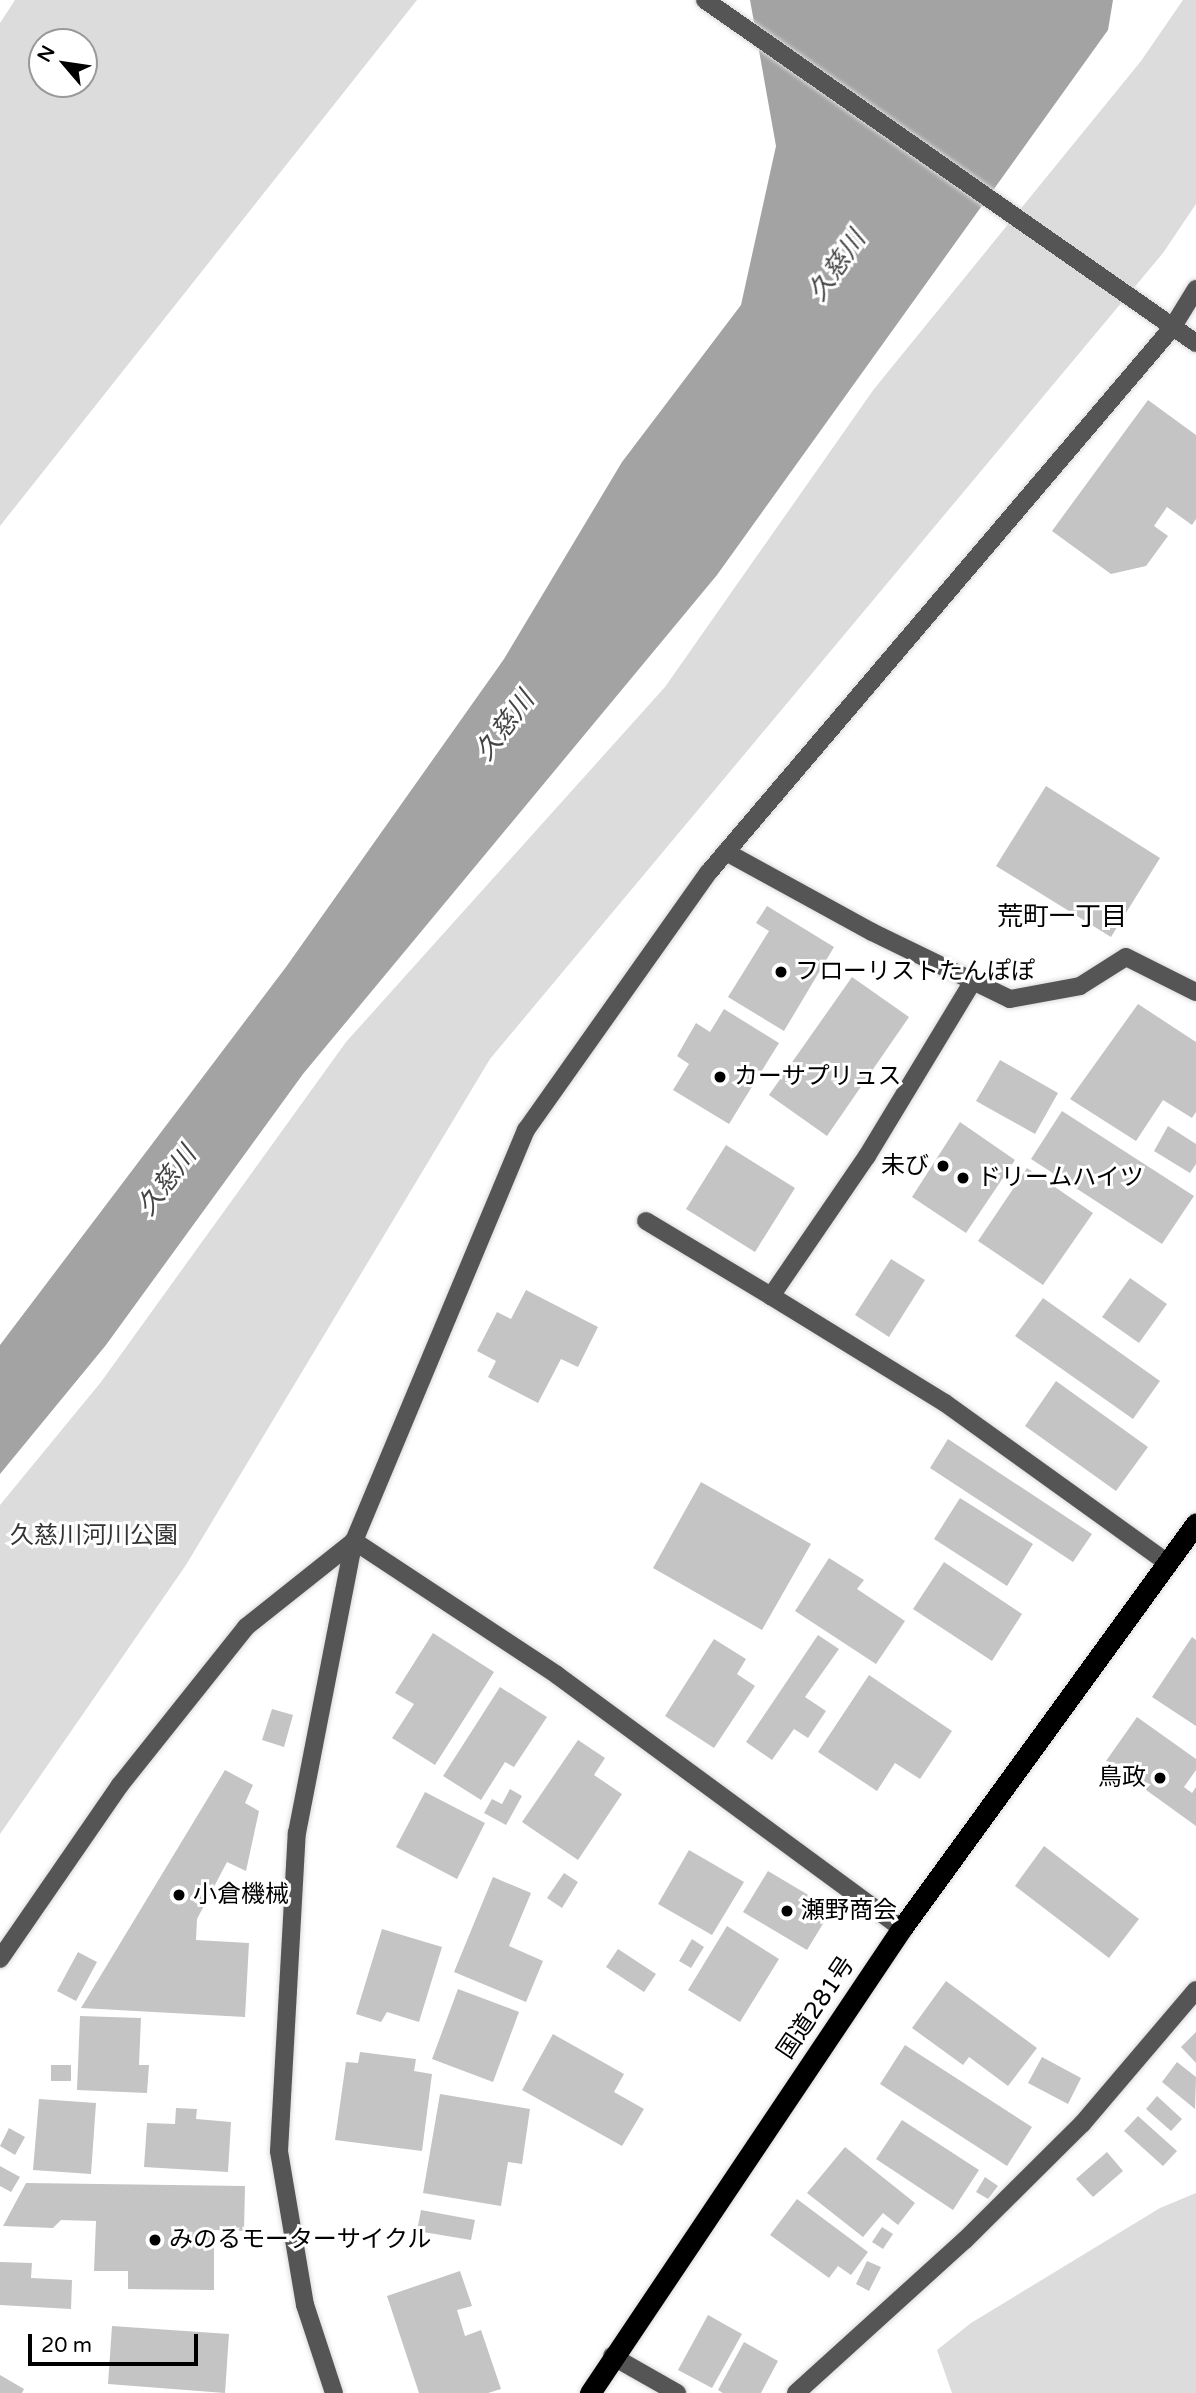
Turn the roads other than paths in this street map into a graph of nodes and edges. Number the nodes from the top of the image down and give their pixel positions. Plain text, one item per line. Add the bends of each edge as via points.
1 (705, 0) edge
2 (1196, 289) edge
3 (1172, 328) junction
4 (1196, 343) edge
5 (726, 852) junction
6 (973, 981) junction
7 (1196, 992) edge
8 (646, 1221) dead end
9 (771, 1296) junction
10 (1196, 1524) edge
11 (354, 1541) junction
12 (1168, 1563) junction
13 (902, 1928) junction
14 (0, 1959) edge
15 (1196, 1990) edge
16 (612, 2356) junction
17 (334, 2393) edge
18 (590, 2393) edge
19 (677, 2393) edge
20 (796, 2393) edge

1 - 3 street
2 - 3 street
3 - 4 street
3 - 5 street
5 - 6 street
5 - 11 street via 526,1130
6 - 7 street via 1010,999 1080,986 1126,957
6 - 9 street via 867,1156
8 - 9 street
9 - 12 street via 946,1403
10 - 12 highway, 国道281号
11 - 13 street via 557,1675
11 - 14 street via 246,1627 120,1785
11 - 17 street via 297,1833 279,2151 304,2305
12 - 13 highway, 国道281号
13 - 16 highway, 国道281号
15 - 20 street via 1082,2124 965,2240
16 - 18 highway, 国道281号
16 - 19 street

